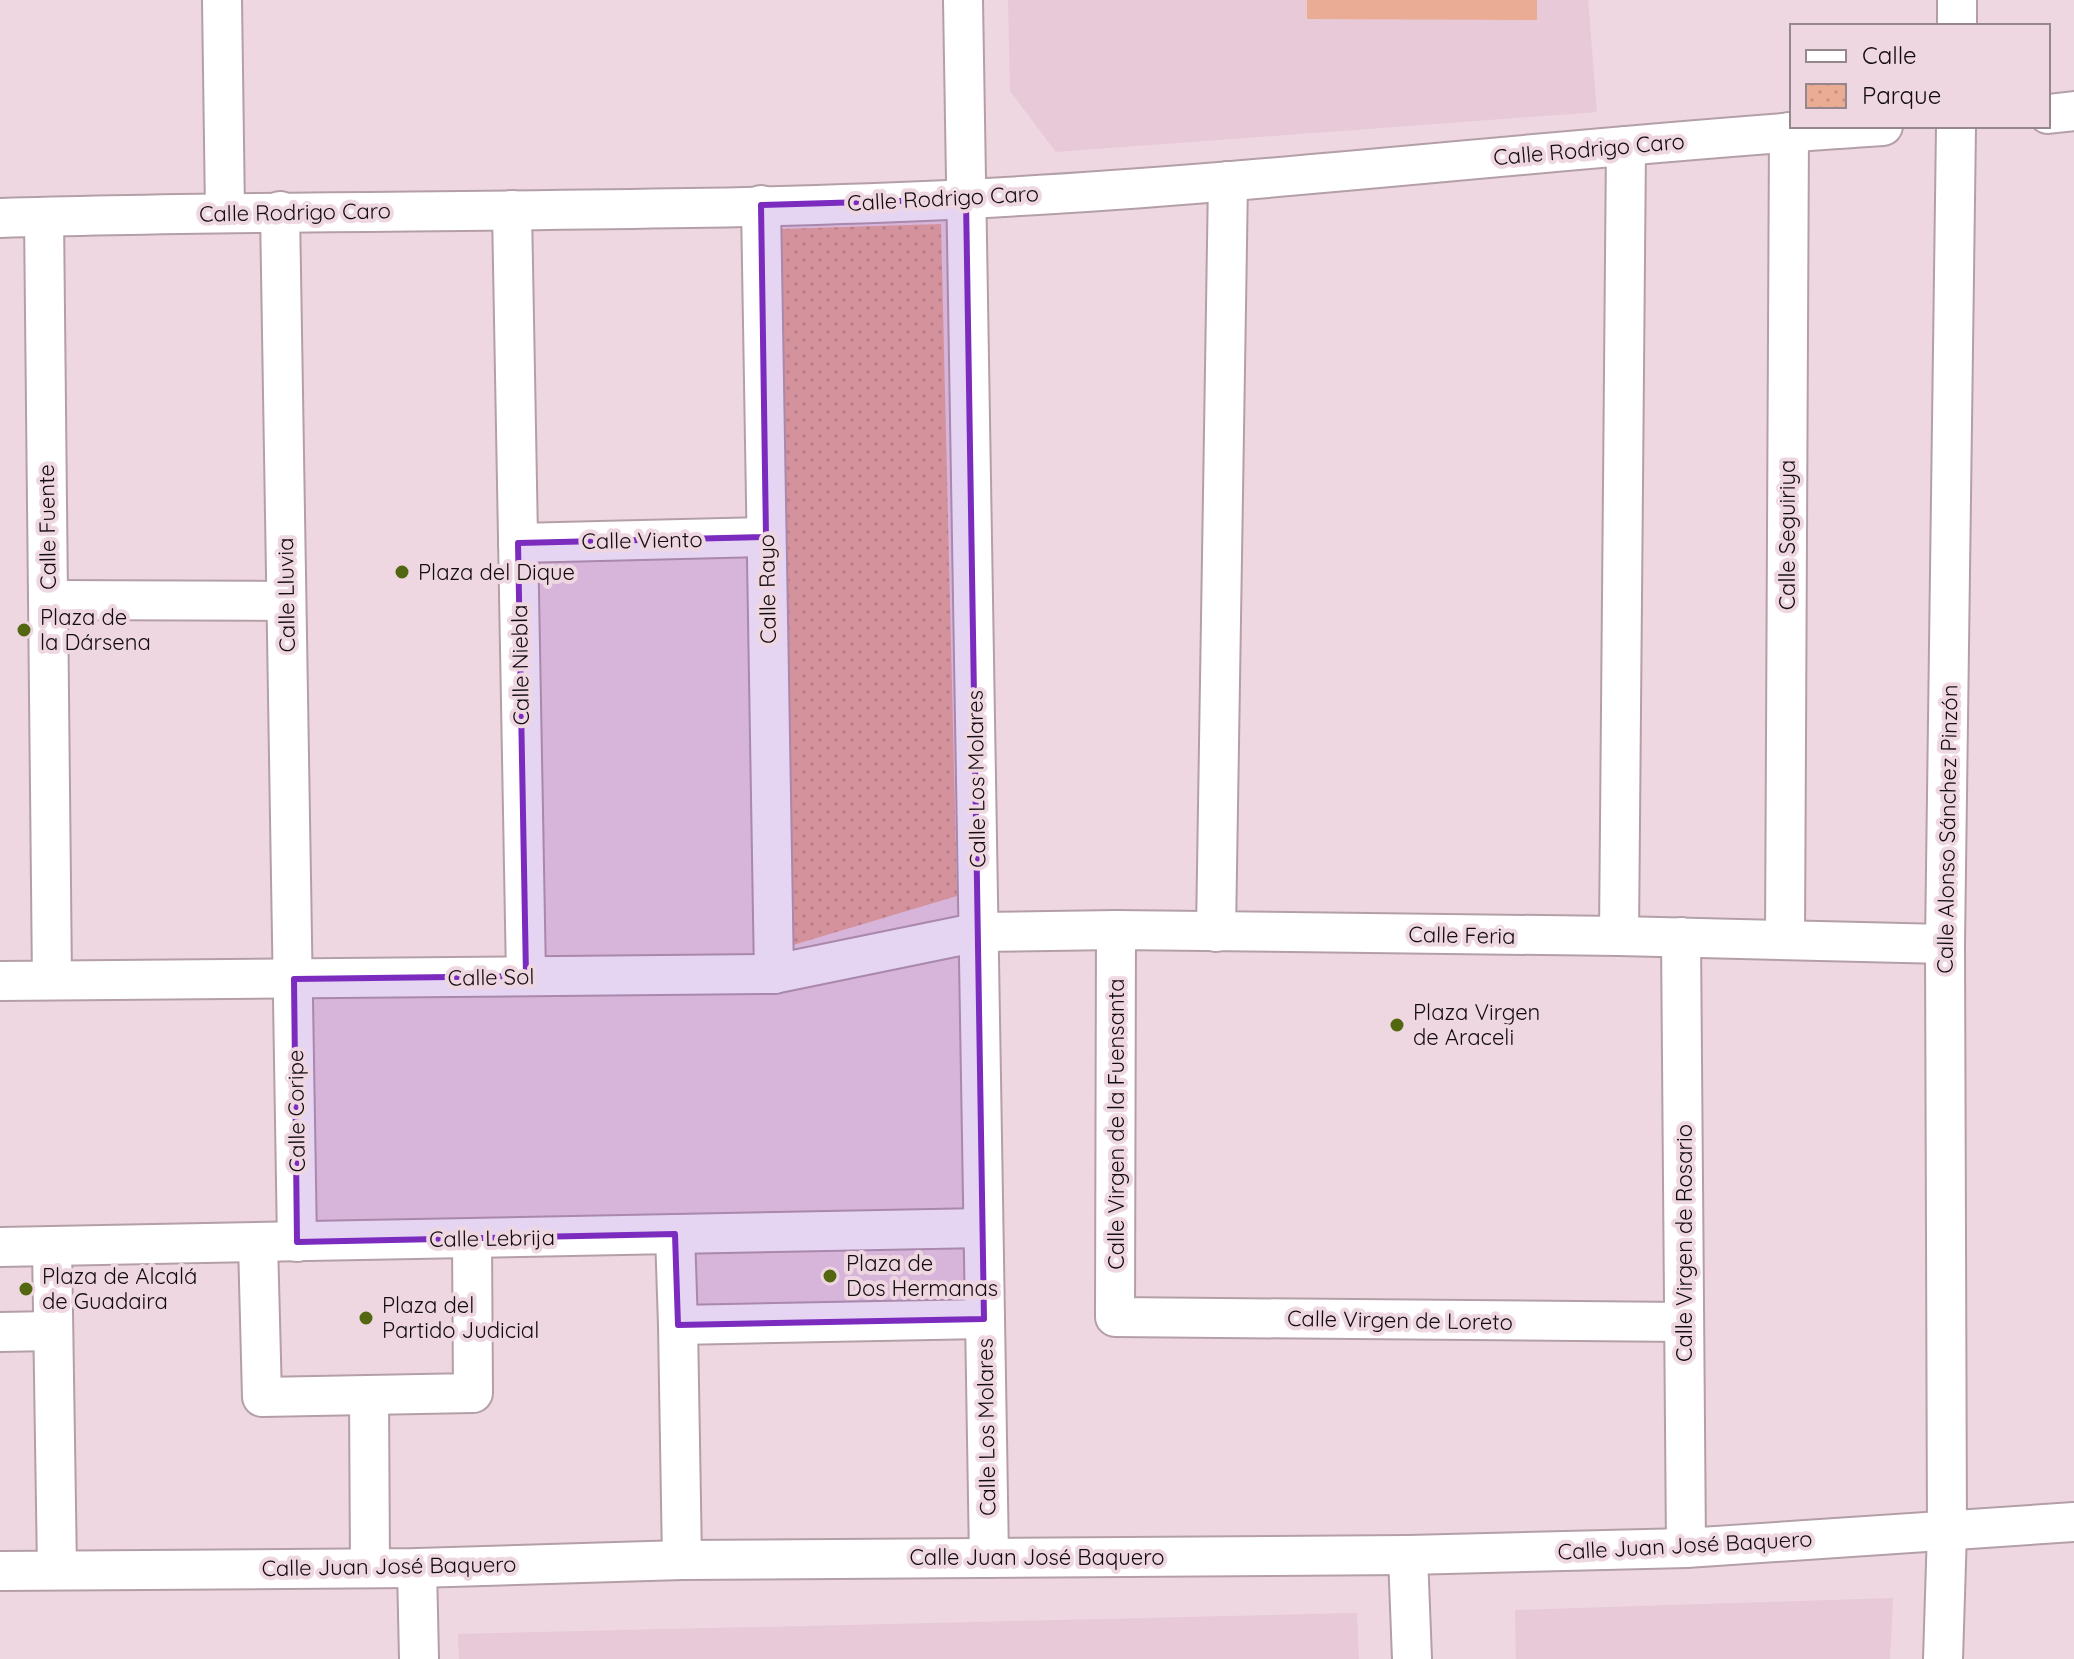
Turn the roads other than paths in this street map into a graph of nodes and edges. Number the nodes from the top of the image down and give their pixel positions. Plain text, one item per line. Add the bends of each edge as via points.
1 (222, 0) edge
2 (963, 0) edge
3 (1957, 0) edge
4 (1957, 24) edge
5 (2074, 111) edge
6 (2050, 114) edge
7 (1852, 128) edge
8 (1956, 128) edge
9 (1789, 132) junction
10 (1626, 146) junction
11 (1228, 181) junction
12 (966, 199) junction
13 (761, 205) junction
14 (512, 210) junction
15 (280, 211) junction
16 (225, 212) junction
17 (44, 217) junction
18 (0, 218) edge
19 (766, 537) junction
20 (518, 543) junction
21 (48, 600) junction
22 (286, 601) junction
23 (1116, 930) junction
24 (979, 932) junction
25 (1216, 932) junction
26 (1619, 936) junction
27 (1681, 937) junction
28 (1785, 939) junction
29 (1945, 944) junction
30 (774, 974) junction
31 (526, 976) junction
32 (294, 979) junction
33 (52, 980) junction
34 (0, 981) edge
35 (983, 1228) junction
36 (675, 1234) junction
37 (472, 1238) junction
38 (297, 1242) junction
39 (258, 1243) junction
40 (0, 1247) edge
41 (52, 1247) junction
42 (1115, 1317) joint
43 (984, 1319) junction
44 (1684, 1322) junction
45 (678, 1325) junction
46 (52, 1331) junction
47 (0, 1332) edge
48 (369, 1395) junction
49 (2074, 1522) edge
50 (1947, 1531) junction
51 (1686, 1548) junction
52 (1408, 1555) junction
53 (989, 1558) junction
54 (682, 1560) junction
55 (370, 1567) junction
56 (417, 1568) junction
57 (57, 1570) junction
58 (0, 1571) edge
59 (419, 1659) edge
60 (1412, 1659) edge
61 (1943, 1659) edge

1 - 16 street
2 - 12 street, Calle Los Molares
3 - 4 street
5 - 6 street
7 - 9 street, Calle Rodrigo Caro
8 - 29 street, Calle Alonso Sánchez Pinzón
9 - 10 street, Calle Rodrigo Caro
9 - 28 street, Calle Seguiriya
10 - 11 street, Calle Rodrigo Caro
10 - 26 street
11 - 12 street, Calle Rodrigo Caro
11 - 25 street
12 - 13 street, Calle Rodrigo Caro
12 - 24 street, Calle Los Molares
13 - 14 street, Calle Rodrigo Caro
13 - 19 street, Calle Rayo
14 - 15 street, Calle Rodrigo Caro
14 - 20 street, Calle Niebla
15 - 16 street, Calle Rodrigo Caro
15 - 22 street, Calle Lluvia
16 - 17 street, Calle Rodrigo Caro
17 - 18 street, Calle Rodrigo Caro
17 - 21 street, Calle Fuente
19 - 20 street, Calle Viento
19 - 30 street, Calle Rayo
20 - 31 street, Calle Niebla
21 - 22 street
21 - 33 street, Calle Fuente
22 - 32 street, Calle Lluvia
23 - 24 street, Calle Feria
23 - 25 street, Calle Feria
23 - 42 street, Calle Virgen de la Fuensanta
24 - 30 street, Calle Sol
24 - 35 street, Calle Los Molares
25 - 26 street, Calle Feria
26 - 27 street, Calle Feria
27 - 28 street, Calle Feria
27 - 44 street, Calle Virgen de Rosario
28 - 29 street, Calle Feria
29 - 50 street, Calle Alonso Sánchez Pinzón
30 - 31 street, Calle Sol
31 - 32 street, Calle Sol
32 - 33 street, Calle Sol
32 - 38 street, Calle Coripe
33 - 34 street, Calle Sol
35 - 36 street, Calle Lebrija
35 - 43 street, Calle Los Molares
36 - 37 street, Calle Lebrija
36 - 45 street
37 - 38 street, Calle Lebrija
37 - 48 street via 473,1393
38 - 39 street, Calle Lebrija
39 - 41 street, Calle Lebrija
39 - 48 street via 262,1397
40 - 41 street, Calle Lebrija
41 - 46 street
42 - 44 street, Calle Virgen de Loreto
43 - 45 street
43 - 53 street, Calle Los Molares
44 - 51 street, Calle Virgen de Rosario
45 - 54 street
46 - 47 street
46 - 57 street
48 - 55 street
49 - 50 street, Calle Juan José Baquero
50 - 51 street, Calle Juan José Baquero
50 - 61 street, Calle Alonso Sánchez Pinzón
51 - 52 street, Calle Juan José Baquero
52 - 53 street, Calle Juan José Baquero
52 - 60 street
53 - 54 street, Calle Juan José Baquero
54 - 56 street, Calle Juan José Baquero
55 - 56 street, Calle Juan José Baquero
55 - 57 street, Calle Juan José Baquero
56 - 59 street
57 - 58 street, Calle Juan José Baquero

